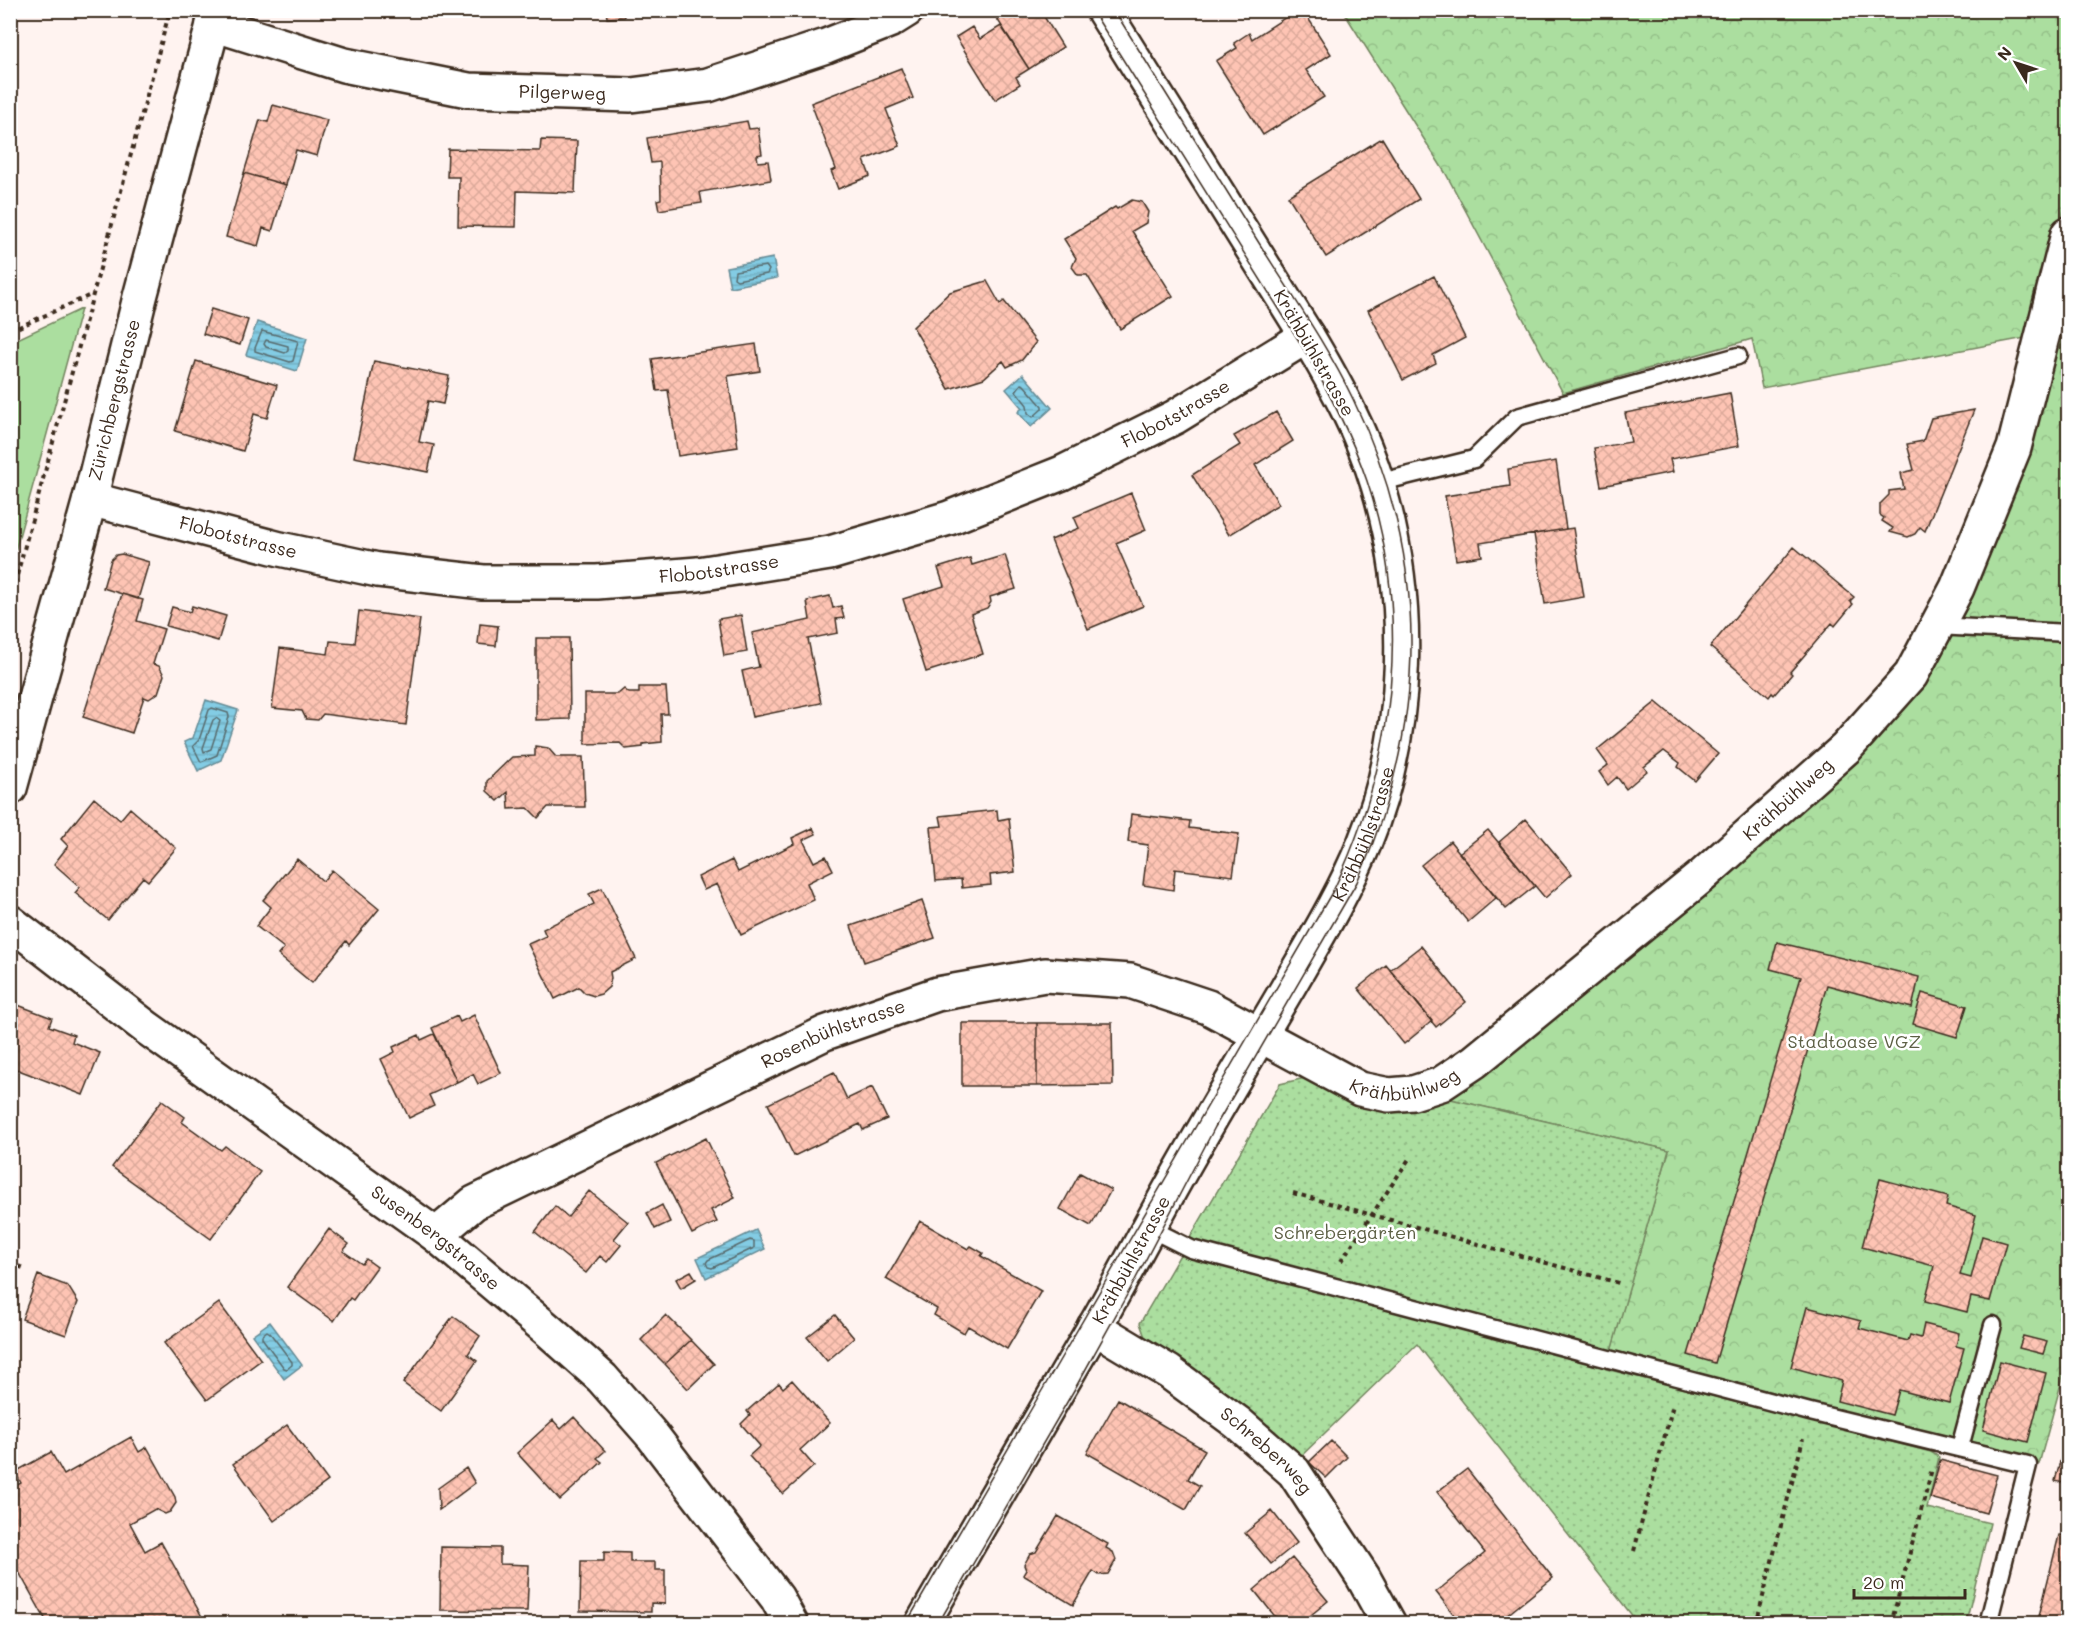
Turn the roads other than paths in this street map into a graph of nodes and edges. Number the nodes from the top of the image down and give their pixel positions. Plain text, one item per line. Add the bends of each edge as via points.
1 (907, 10) edge
2 (1103, 10) edge
3 (215, 17) edge
4 (2068, 234) edge
5 (1307, 336) junction
6 (1738, 356) dead end
7 (1377, 483) junction
8 (90, 499) junction
9 (1937, 626) junction
10 (2068, 633) edge
11 (10, 788) edge
12 (10, 922) edge
13 (1259, 1035) junction
14 (1149, 1228) junction
15 (436, 1235) junction
16 (1993, 1325) dead end
17 (1094, 1327) junction
18 (1960, 1448) junction
19 (791, 1623) edge
20 (922, 1623) edge
21 (1389, 1623) edge
22 (1988, 1623) edge

1 - 3 street, Pilgerweg via 826,46 708,85 631,95 468,90 345,65
2 - 5 street, Krähbühlstrasse
3 - 8 street, Zürichbergstrasse
4 - 9 street, Krähbühlweg via 2014,448 1957,588
5 - 7 street, Krähbühlstrasse via 1350,414
5 - 8 street, Flobotstrasse via 1175,417 1062,473 949,518 830,553 698,574 597,582 483,582 378,570 280,549
6 - 7 lane via 1517,417 1474,459
7 - 13 street, Krähbühlstrasse via 1394,551 1402,641 1400,693 1390,758 1374,817 1348,879
8 - 11 street, Zürichbergstrasse
9 - 10 lane
9 - 13 street, Krähbühlweg via 1911,675 1846,748 1693,884 1474,1062 1441,1084 1413,1093 1389,1095 1360,1089
12 - 15 street, Susenbergstrasse via 147,1028
13 - 14 street, Krähbühlstrasse
13 - 15 street, Rosenbühlstrasse via 1208,1007 1130,981 1045,975 937,994 825,1033 474,1203
14 - 17 street, Krähbühlstrasse
14 - 18 lane via 1191,1249
15 - 19 street, Susenbergstrasse via 602,1378 652,1435 777,1599
16 - 18 lane
17 - 20 street, Krähbühlstrasse
17 - 21 street, Schreberweg via 1169,1372 1238,1423 1294,1472 1363,1576
18 - 22 lane via 2028,1465

